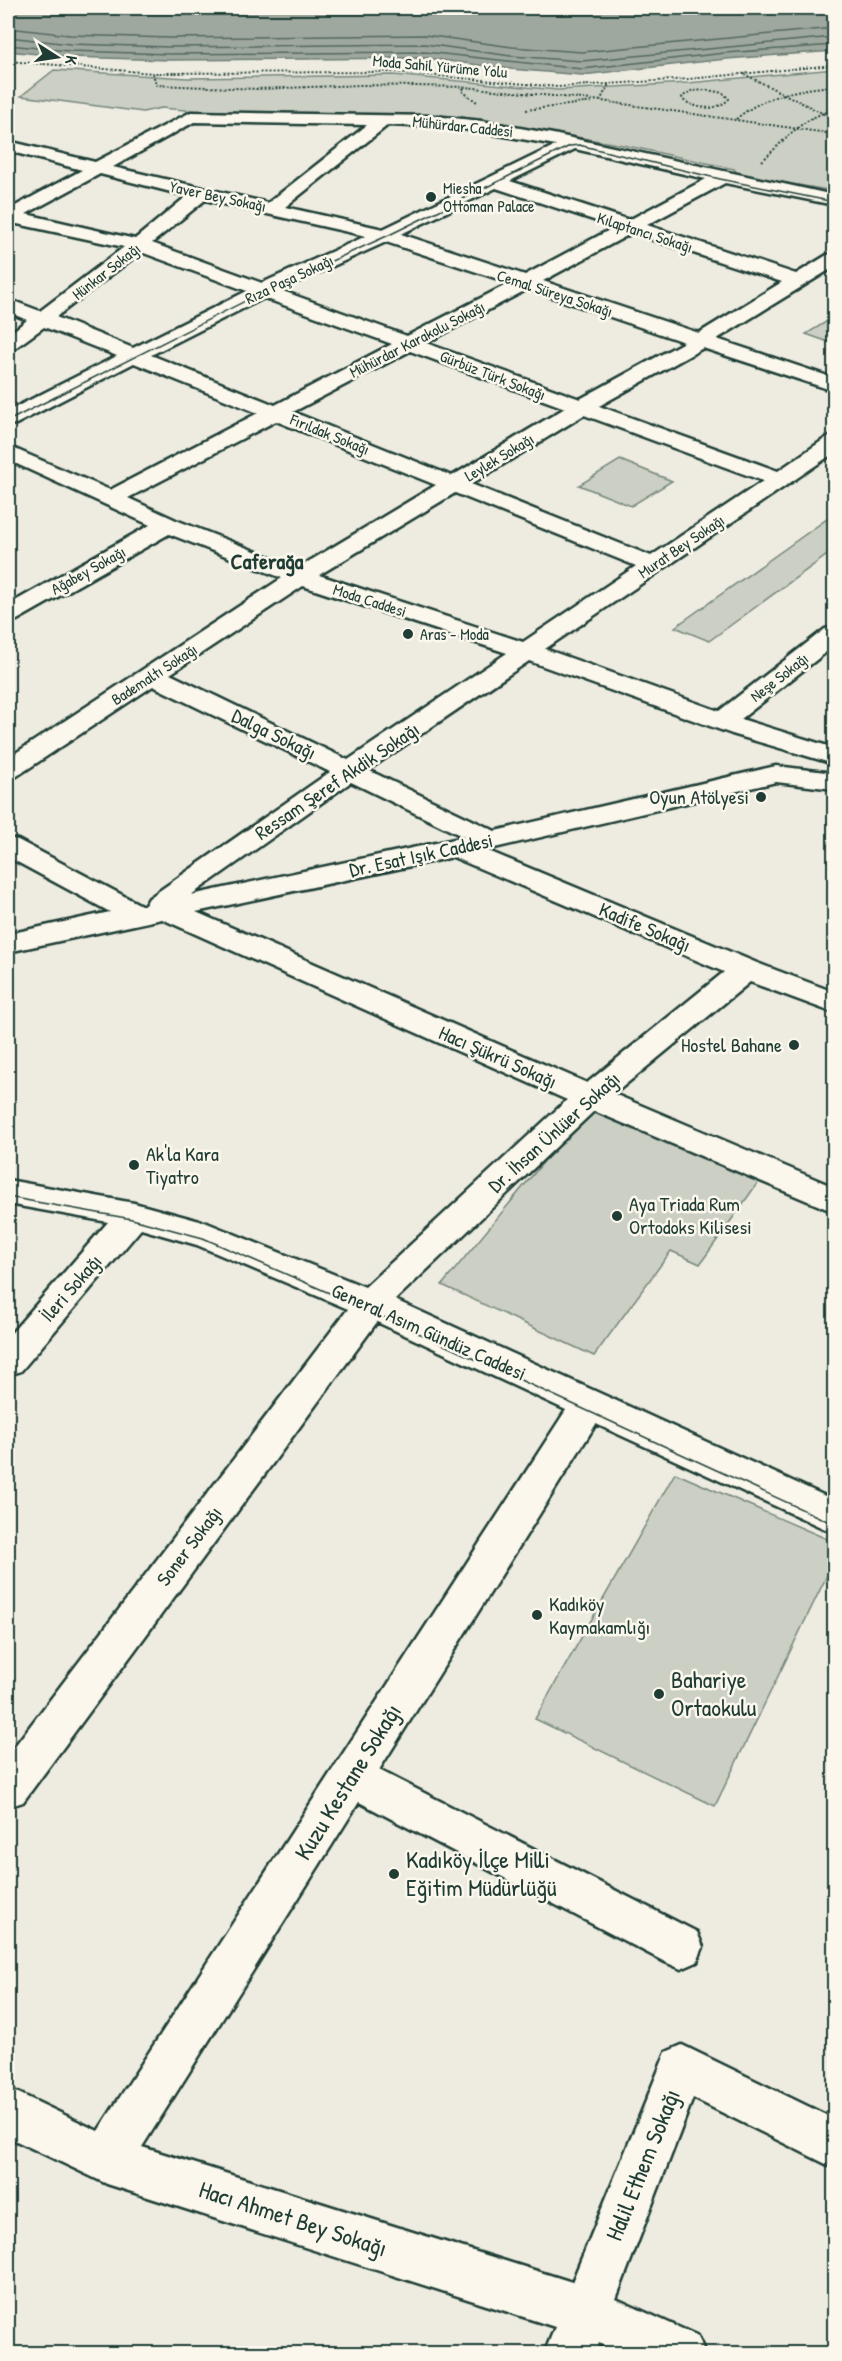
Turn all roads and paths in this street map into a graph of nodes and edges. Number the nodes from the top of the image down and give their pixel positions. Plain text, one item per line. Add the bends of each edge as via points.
1 (8, 61) edge
2 (834, 65) edge
3 (153, 74) junction
4 (743, 74) junction
5 (609, 84) junction
6 (834, 86) edge
7 (300, 87) junction
8 (465, 87) junction
9 (462, 91) dead end
10 (781, 93) junction
11 (297, 97) dead end
12 (602, 101) junction
13 (696, 106) junction
14 (535, 108) dead end
15 (834, 110) edge
16 (819, 112) junction
17 (693, 114) junction
18 (834, 119) edge
19 (384, 120) junction
20 (735, 120) junction
21 (796, 128) junction
22 (834, 134) edge
23 (573, 143) junction
24 (782, 144) dead end
25 (8, 146) edge
26 (96, 167) junction
27 (719, 179) junction
28 (492, 182) junction
29 (201, 194) junction
30 (834, 200) edge
31 (834, 205) edge
32 (273, 208) junction
33 (8, 216) edge
34 (628, 228) junction
35 (385, 235) junction
36 (139, 245) junction
37 (834, 260) edge
38 (797, 281) junction
39 (525, 283) junction
40 (264, 290) junction
41 (8, 305) edge
42 (43, 320) junction
43 (700, 341) junction
44 (408, 342) junction
45 (8, 344) edge
46 (136, 356) junction
47 (834, 385) edge
48 (580, 408) junction
49 (275, 413) junction
50 (8, 419) edge
51 (833, 446) edge
52 (8, 452) edge
53 (779, 479) junction
54 (455, 483) junction
55 (110, 499) junction
56 (168, 525) junction
57 (653, 565) junction
58 (300, 577) junction
59 (8, 615) edge
60 (834, 634) edge
61 (529, 652) junction
62 (153, 676) junction
63 (732, 724) junction
64 (834, 756) edge
65 (8, 770) edge
66 (349, 771) junction
67 (834, 776) edge
68 (834, 781) edge
69 (492, 840) junction
70 (8, 846) edge
71 (457, 848) junction
72 (150, 912) junction
73 (8, 943) edge
74 (746, 970) junction
75 (834, 1003) edge
76 (590, 1097) junction
77 (8, 1192) edge
78 (834, 1200) edge
79 (134, 1215) junction
80 (371, 1304) junction
81 (8, 1361) edge
82 (589, 1404) junction
83 (834, 1517) edge
84 (352, 1777) junction
85 (8, 1788) edge
86 (681, 1947) dead end
87 (8, 2112) edge
88 (834, 2145) edge
89 (107, 2160) junction
90 (577, 2332) edge
91 (680, 2354) edge

1 - 3 path, Moda Sahil Yürüme Yolu
2 - 4 path, Moda Sahil Yürüme Yolu
3 - 5 path, Moda Sahil Yürüme Yolu via 387,72 549,87
3 - 7 path via 156,85
4 - 5 path, Moda Sahil Yürüme Yolu
4 - 10 path
5 - 12 path
6 - 10 path
7 - 8 path
7 - 11 path
8 - 9 path
8 - 12 path
10 - 16 path
10 - 20 path via 750,105
12 - 14 path
12 - 17 path
13 - 13 path via 685,102 683,95 706,90 723,93 729,99 722,105
13 - 17 path
15 - 16 path
16 - 18 path
16 - 21 path via 802,120
17 - 20 path
19 - 23 street, Mühürdar Caddesi via 472,124
19 - 26 street, Mühürdar Caddesi via 191,117
19 - 32 street, Yaver Bey Sokağı
20 - 21 path
21 - 22 path
21 - 24 path
23 - 27 street, Mühürdar Caddesi
23 - 28 street, Rıza Paşa Sokağı
25 - 26 street, Yaver Bey Sokağı
26 - 29 street, Yaver Bey Sokağı
26 - 33 street, Mühürdar Caddesi
27 - 30 street, Mühürdar Caddesi
27 - 31 street, Mühürdar Caddesi
27 - 34 street, Mühürdar Karakolu Sokağı
28 - 34 street, Kılaptancı Sokağı
28 - 35 street, Rıza Paşa Sokağı
29 - 32 street, Yaver Bey Sokağı
29 - 36 street, Hünkar Sokağı
32 - 35 street, Cemal Süreya Sokağı
33 - 36 street, Gürbüz Türk Sokağı
34 - 38 street, Kılaptancı Sokağı
34 - 39 street, Mühürdar Karakolu Sokağı
35 - 39 street, Cemal Süreya Sokağı
35 - 40 street, Rıza Paşa Sokağı
36 - 40 street, Gürbüz Türk Sokağı
36 - 42 street, Hünkar Sokağı
37 - 38 street, Leylek Sokağı
38 - 43 street, Leylek Sokağı
39 - 43 street, Cemal Süreya Sokağı
39 - 44 street, Mühürdar Karakolu Sokağı
40 - 44 street, Gürbüz Türk Sokağı
40 - 46 street, Rıza Paşa Sokağı
41 - 42 street, Fırıldak Sokağı
42 - 45 street, Hünkar Sokağı
42 - 46 street, Fırıldak Sokağı
43 - 47 street, Cemal Süreya Sokağı
43 - 48 street, Leylek Sokağı
44 - 48 street, Gürbüz Türk Sokağı
44 - 49 street, Mühürdar Karakolu Sokağı
46 - 49 street, Fırıldak Sokağı
46 - 50 street, Rıza Paşa Sokağı
48 - 53 street, Gürbüz Türk Sokağı
48 - 54 street, Leylek Sokağı
49 - 54 street, Fırıldak Sokağı
49 - 55 street, Mühürdar Karakolu Sokağı
51 - 53 street, Murat Bey Sokağı
52 - 55 street, Moda Caddesi
53 - 57 street, Murat Bey Sokağı
54 - 57 street, Fırıldak Sokağı
54 - 58 street, Leylek Sokağı
55 - 56 street, Moda Caddesi
56 - 58 street, Moda Caddesi
56 - 59 street, Ağabey Sokağı
57 - 61 street, Murat Bey Sokağı
58 - 61 street, Moda Caddesi
58 - 62 street, Bademaltı Sokağı
60 - 63 street, Neşe Sokağı
61 - 63 street, Moda Caddesi
61 - 66 street, Ressam Şeref Akdik Sokağı
62 - 65 street, Bademaltı Sokağı
62 - 66 street, Dalga Sokağı
63 - 64 street, Moda Caddesi
63 - 67 street, Moda Caddesi
66 - 69 street, Dalga Sokağı
66 - 72 street, Ressam Şeref Akdik Sokağı
68 - 69 street, Dr. Esat Işık Caddesi via 776,774
69 - 71 street, Dr. Esat Işık Caddesi
70 - 72 street, Hacı Şükrü Sokağı
71 - 72 street, Dr. Esat Işık Caddesi
71 - 74 street, Kadife Sokağı
72 - 73 street, Dr. Esat Işık Caddesi
72 - 76 street, Hacı Şükrü Sokağı
74 - 75 street, Kadife Sokağı
74 - 76 street, Dr. İhsan Ünlüer Sokağı
76 - 78 street, Hacı Şükrü Sokağı
76 - 80 street, Dr. İhsan Ünlüer Sokağı
77 - 79 street, General Asım Gündüz Caddesi
79 - 80 street, General Asım Gündüz Caddesi via 207,1234
79 - 81 street, İleri Sokağı
80 - 82 street, General Asım Gündüz Caddesi
80 - 85 street, Soner Sokağı
82 - 83 street, General Asım Gündüz Caddesi
82 - 84 street, Kuzu Kestane Sokağı
84 - 86 street
84 - 89 street, Kuzu Kestane Sokağı
87 - 89 street, Hacı Ahmet Bey Sokağı
88 - 90 street, Halil Ethem Sokağı via 682,2068
89 - 90 street, Hacı Ahmet Bey Sokağı
90 - 91 street, Hacı Ahmet Bey Sokağı

